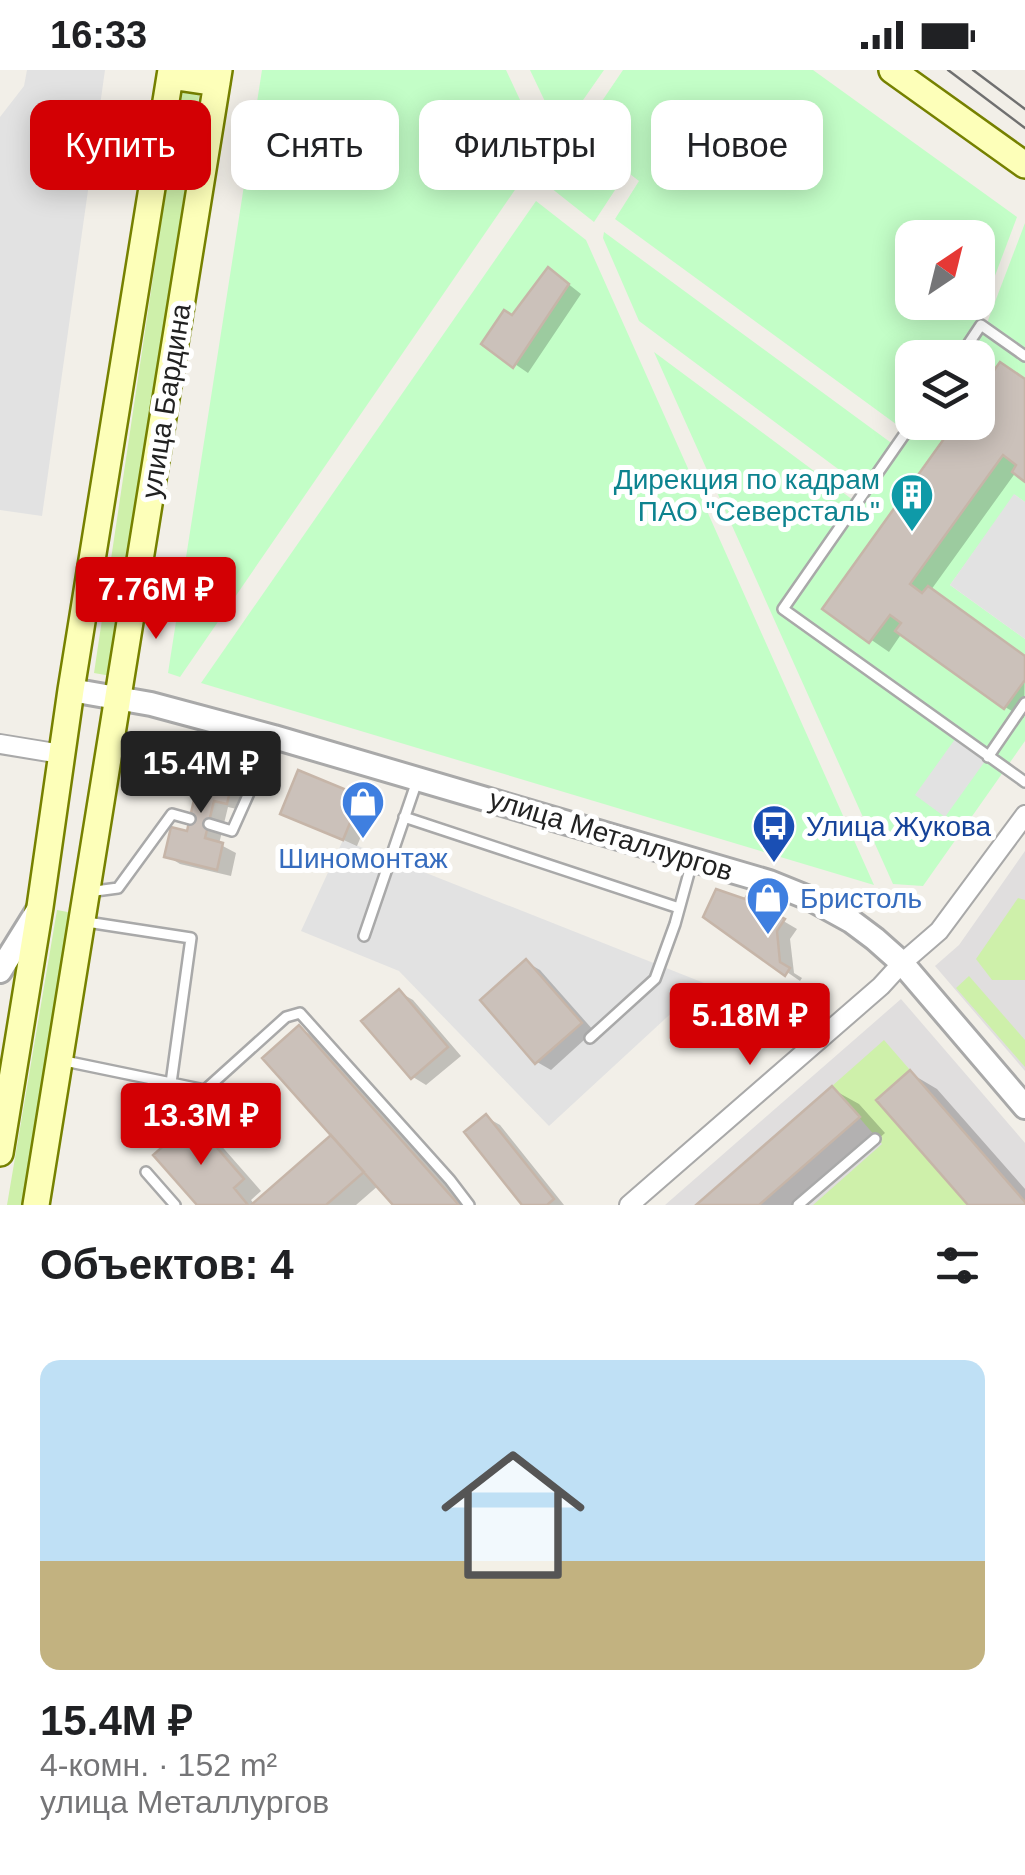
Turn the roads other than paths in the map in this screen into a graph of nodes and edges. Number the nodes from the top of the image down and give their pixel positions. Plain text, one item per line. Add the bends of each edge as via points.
1 (892, 70) edge
2 (171, 73) edge
3 (218, 77) edge
4 (1025, 165) edge
5 (971, 340) edge
6 (1025, 356) edge
7 (900, 440) edge
8 (71, 690) junction
9 (119, 697) junction
10 (1025, 703) edge
11 (274, 737) junction
12 (0, 744) edge
13 (61, 754) junction
14 (988, 756) junction
15 (418, 778) junction
16 (1025, 782) edge
17 (1025, 815) edge
18 (404, 817) junction
19 (190, 819) dead end
20 (209, 824) dead end
21 (692, 860) junction
22 (85, 892) junction
23 (40, 907) junction
24 (679, 908) junction
25 (81, 921) junction
26 (364, 936) dead end
27 (902, 963) junction
28 (0, 971) edge
29 (590, 1038) dead end
30 (59, 1060) junction
31 (171, 1083) junction
32 (1025, 1107) edge
33 (875, 1138) dead end
34 (0, 1154) edge
35 (146, 1172) dead end
36 (36, 1205) edge
37 (175, 1205) edge
38 (469, 1205) edge
39 (628, 1205) edge
40 (798, 1205) edge

1 - 4 main road
2 - 3 main road
2 - 8 main road, улица Бардина
3 - 9 main road, улица Бардина
5 - 6 lane via 981,325
7 - 14 lane via 782,609
8 - 9 street, улица Металлургов
8 - 13 main road, улица Бардина
9 - 11 street, улица Металлургов
9 - 22 main road, улица Бардина
10 - 14 lane
11 - 15 street, улица Металлургов
11 - 20 lane via 232,831
12 - 13 street
13 - 23 main road, улица Бардина
14 - 16 lane
15 - 18 lane
15 - 21 street, улица Металлургов
17 - 27 street via 939,931
18 - 24 lane
18 - 26 lane
19 - 22 lane via 172,814 118,888
21 - 24 lane
21 - 27 street, улица Металлургов via 812,899
22 - 25 main road, улица Бардина
23 - 28 street
23 - 34 main road, улица Бардина
24 - 29 lane via 655,979
25 - 30 main road, улица Бардина
25 - 31 lane via 191,938
27 - 32 street, улица Металлургов
27 - 39 street
30 - 31 lane
30 - 36 main road, улица Бардина
31 - 38 lane via 205,1090 286,1017 300,1014
33 - 40 lane
35 - 37 lane

